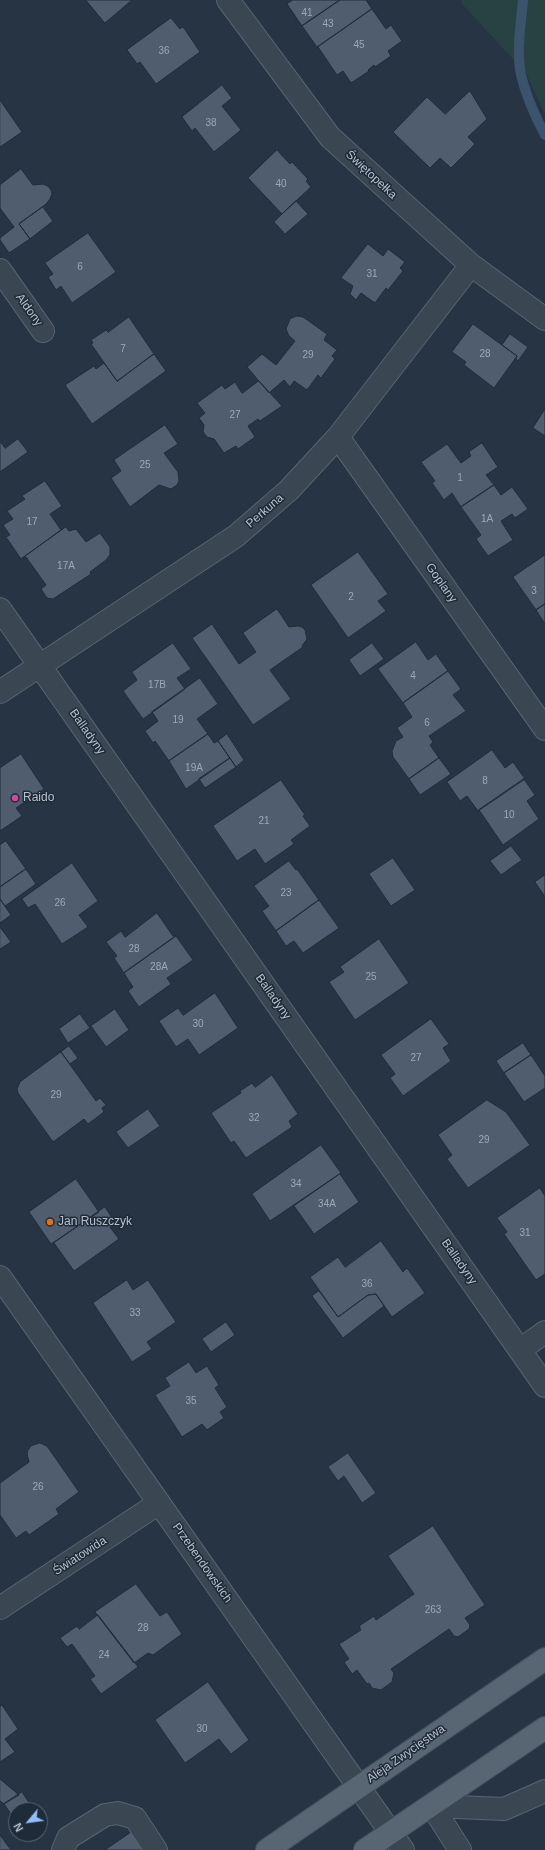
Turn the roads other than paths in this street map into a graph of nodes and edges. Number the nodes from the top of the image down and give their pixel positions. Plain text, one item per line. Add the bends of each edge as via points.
1 (228, 0) edge
2 (471, 265) junction
3 (0, 270) edge
4 (545, 319) edge
5 (43, 331) dead end
6 (338, 437) junction
7 (0, 609) edge
8 (40, 665) junction
9 (0, 692) edge
10 (545, 729) edge
11 (0, 1277) edge
12 (545, 1332) edge
13 (520, 1350) junction
14 (545, 1386) edge
15 (159, 1503) junction
16 (0, 1608) edge
17 (545, 1659) edge
18 (545, 1728) edge
19 (359, 1786) junction
20 (545, 1791) edge
21 (432, 1806) junction
22 (397, 1842) edge
23 (62, 1850) edge
24 (156, 1850) edge
25 (267, 1850) edge
26 (365, 1850) edge
27 (460, 1850) edge

1 - 2 street, Świętopełka via 330,137
2 - 4 street, Świętopełka
2 - 6 street, Perkuna
3 - 5 street, Aldony
6 - 8 street, Perkuna via 289,490 236,536
6 - 10 street, Goplany
7 - 8 street, Balladyny
8 - 9 street, Perkuna
8 - 13 street, Balladyny
11 - 15 street, Przebendowskich
12 - 13 street
13 - 14 street, Balladyny
15 - 16 street, Światowida
15 - 19 street, Przebendowskich
17 - 19 main road, Aleja Zwycięstwa
18 - 21 main road
19 - 22 street, Przebendowskich
19 - 25 main road, Aleja Zwycięstwa
20 - 21 street via 504,1809
21 - 22 main road
21 - 27 street
22 - 26 main road
23 - 24 street via 68,1838 105,1815 118,1813 135,1818

